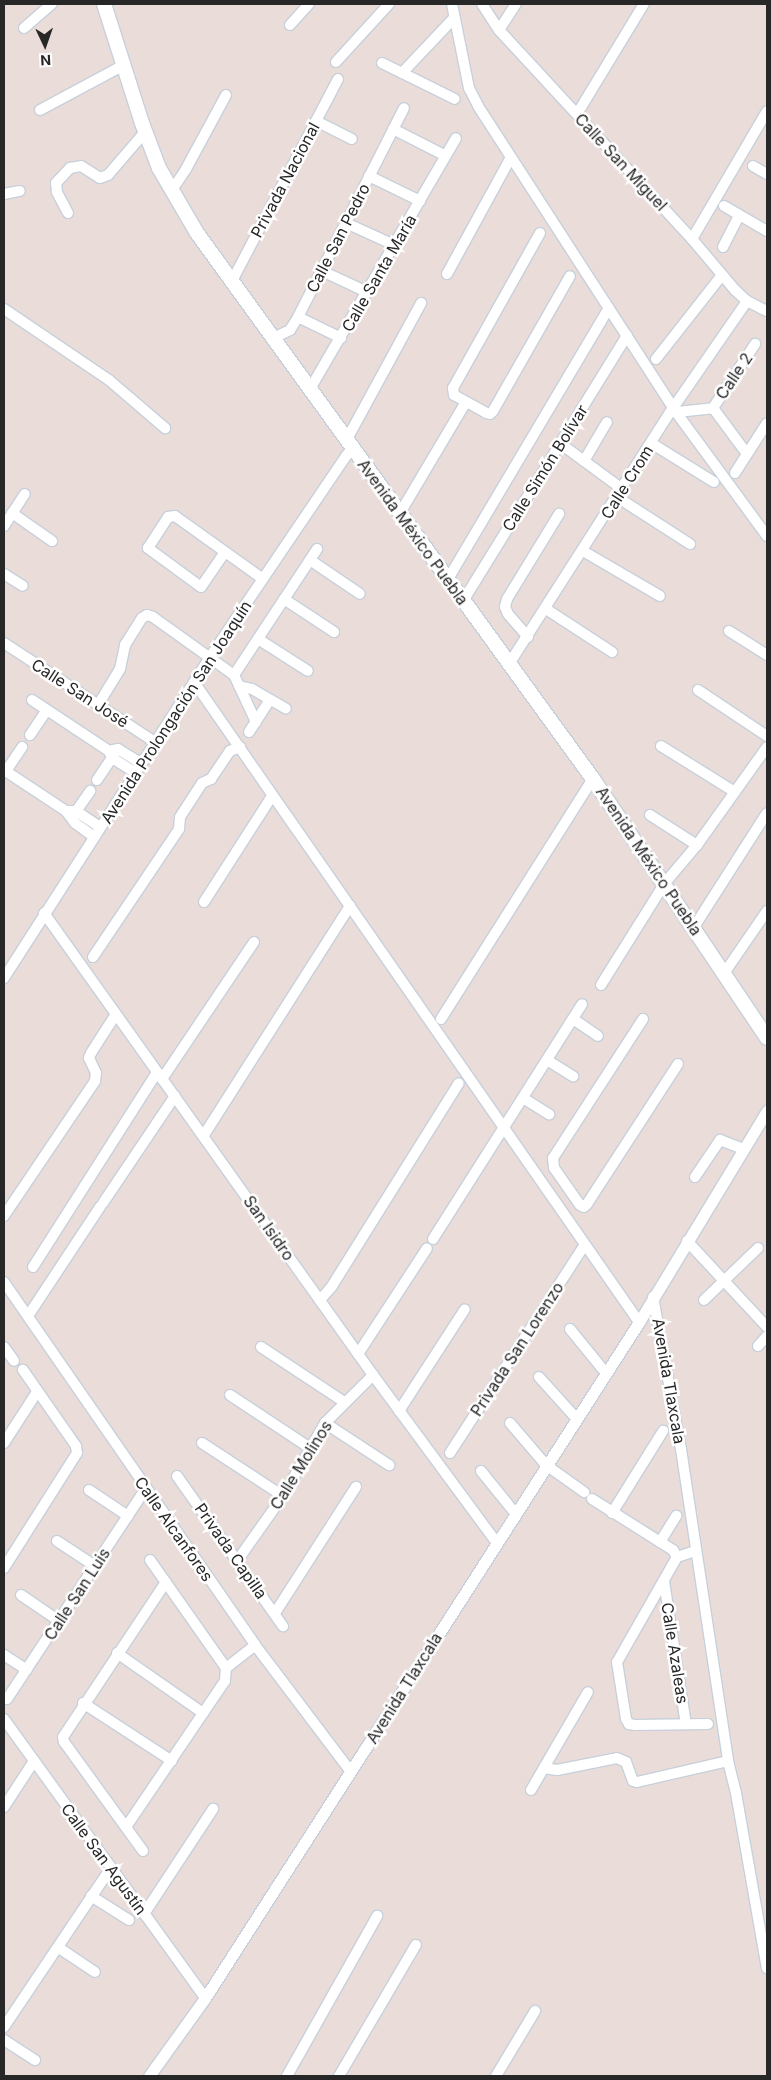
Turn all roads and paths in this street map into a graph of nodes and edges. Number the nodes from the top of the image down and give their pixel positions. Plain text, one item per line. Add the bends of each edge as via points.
1 (52, 4) edge
2 (104, 4) edge
3 (309, 4) edge
4 (389, 4) edge
5 (452, 4) edge
6 (482, 4) edge
7 (516, 4) edge
8 (644, 4) edge
9 (454, 18) junction
10 (290, 25) dead end
11 (24, 28) dead end
12 (499, 30) junction
13 (336, 62) dead end
14 (382, 63) dead end
15 (124, 64) junction
16 (402, 73) junction
17 (338, 79) dead end
18 (226, 95) dead end
19 (455, 100) dead end
20 (404, 108) dead end
21 (40, 110) dead end
22 (767, 111) edge
23 (577, 114) junction
24 (316, 121) junction
25 (393, 129) junction
26 (145, 132) junction
27 (456, 138) dead end
28 (352, 139) dead end
29 (446, 156) junction
30 (511, 157) junction
31 (753, 166) dead end
32 (767, 174) edge
33 (369, 176) junction
34 (172, 190) junction
35 (20, 191) dead end
36 (4, 194) edge
37 (420, 201) junction
38 (724, 206) dead end
39 (68, 213) dead end
40 (739, 215) junction
41 (346, 223) junction
42 (767, 231) edge
43 (540, 233) dead end
44 (692, 239) junction
45 (394, 245) junction
46 (723, 247) dead end
47 (322, 271) junction
48 (447, 274) dead end
49 (722, 275) junction
50 (570, 276) dead end
51 (232, 281) junction
52 (367, 292) junction
53 (747, 301) junction
54 (421, 303) dead end
55 (609, 308) junction
56 (4, 309) edge
57 (767, 311) edge
58 (298, 317) junction
59 (627, 335) junction
60 (273, 338) junction
61 (341, 338) junction
62 (755, 344) dead end
63 (656, 359) dead end
64 (310, 389) junction
65 (466, 402) junction
66 (712, 408) junction
67 (675, 410) junction
68 (607, 422) dead end
69 (767, 423) edge
70 (165, 428) dead end
71 (651, 443) junction
72 (350, 444) junction
73 (561, 444) junction
74 (747, 454) junction
75 (584, 461) junction
76 (734, 473) dead end
77 (714, 482) dead end
78 (620, 493) junction
79 (24, 494) dead end
80 (12, 513) junction
81 (400, 513) junction
82 (559, 514) dead end
83 (764, 523) edge
84 (4, 526) edge
85 (767, 536) edge
86 (52, 541) dead end
87 (690, 544) dead end
88 (317, 549) dead end
89 (583, 551) junction
90 (225, 552) junction
91 (310, 560) junction
92 (4, 574) edge
93 (263, 579) junction
94 (448, 580) junction
95 (23, 586) dead end
96 (360, 594) dead end
97 (660, 596) dead end
98 (284, 599) junction
99 (463, 601) junction
100 (546, 609) junction
101 (730, 631) dead end
102 (334, 632) dead end
103 (528, 637) junction
104 (258, 639) junction
105 (4, 643) edge
106 (612, 652) dead end
107 (767, 655) edge
108 (210, 658) junction
109 (509, 664) junction
110 (308, 671) dead end
111 (234, 675) junction
112 (194, 682) junction
113 (239, 686) junction
114 (698, 690) dead end
115 (32, 700) dead end
116 (270, 700) junction
117 (98, 705) junction
118 (286, 709) dead end
119 (47, 710) junction
120 (256, 722) junction
121 (249, 732) dead end
122 (30, 735) dead end
123 (767, 736) edge
124 (156, 743) junction
125 (661, 746) dead end
126 (22, 747) dead end
127 (240, 747) junction
128 (767, 747) edge
129 (113, 753) junction
130 (139, 769) junction
131 (5, 771) edge
132 (593, 779) junction
133 (97, 780) dead end
134 (90, 791) dead end
135 (735, 792) junction
136 (274, 797) junction
137 (767, 813) edge
138 (71, 814) junction
139 (650, 815) dead end
140 (100, 827) junction
141 (94, 837) junction
142 (697, 845) junction
143 (664, 884) junction
144 (204, 902) dead end
145 (350, 906) junction
146 (767, 911) edge
147 (44, 912) junction
148 (694, 927) junction
149 (254, 942) dead end
150 (93, 957) dead end
151 (5, 972) edge
152 (725, 972) junction
153 (602, 985) dead end
154 (582, 1004) dead end
155 (116, 1014) junction
156 (440, 1019) dead end
157 (572, 1019) junction
158 (643, 1019) dead end
159 (598, 1036) dead end
160 (767, 1038) edge
161 (547, 1060) junction
162 (678, 1064) dead end
163 (159, 1075) junction
164 (573, 1076) dead end
165 (458, 1083) dead end
166 (175, 1096) junction
167 (523, 1098) junction
168 (767, 1110) edge
169 (549, 1114) dead end
170 (503, 1129) junction
171 (204, 1135) junction
172 (742, 1149) junction
173 (695, 1178) dead end
174 (568, 1189) junction
175 (554, 1200) junction
176 (4, 1216) edge
177 (687, 1241) junction
178 (584, 1246) junction
179 (758, 1248) dead end
180 (33, 1267) dead end
181 (723, 1280) junction
182 (4, 1282) edge
183 (654, 1297) junction
184 (320, 1300) junction
185 (704, 1300) dead end
186 (465, 1309) dead end
187 (28, 1316) junction
188 (639, 1322) junction
189 (767, 1327) edge
190 (570, 1329) dead end
191 (767, 1336) edge
192 (758, 1346) dead end
193 (4, 1347) edge
194 (261, 1348) dead end
195 (358, 1354) junction
196 (14, 1361) dead end
197 (23, 1370) dead end
198 (605, 1372) junction
199 (373, 1376) junction
200 (539, 1377) dead end
201 (37, 1392) junction
202 (230, 1395) dead end
203 (344, 1402) junction
204 (399, 1411) junction
205 (576, 1418) junction
206 (325, 1423) junction
207 (510, 1423) dead end
208 (663, 1431) dead end
209 (4, 1443) edge
210 (202, 1443) dead end
211 (310, 1448) junction
212 (450, 1453) dead end
213 (389, 1465) dead end
214 (546, 1465) junction
215 (481, 1471) dead end
216 (177, 1476) dead end
217 (356, 1487) dead end
218 (146, 1488) junction
219 (89, 1490) dead end
220 (283, 1496) junction
221 (515, 1513) junction
222 (612, 1513) junction
223 (128, 1516) junction
224 (676, 1516) dead end
225 (57, 1541) dead end
226 (496, 1542) junction
227 (660, 1542) junction
228 (696, 1551) junction
229 (677, 1557) junction
230 (150, 1560) dead end
231 (238, 1561) junction
232 (95, 1566) junction
233 (4, 1568) edge
234 (664, 1581) junction
235 (166, 1582) junction
236 (21, 1595) dead end
237 (275, 1613) junction
238 (59, 1620) junction
239 (283, 1626) dead end
240 (255, 1644) junction
241 (117, 1653) junction
242 (4, 1655) edge
243 (226, 1668) junction
244 (27, 1670) junction
245 (588, 1692) dead end
246 (7, 1699) dead end
247 (83, 1703) junction
248 (203, 1713) junction
249 (4, 1720) edge
250 (686, 1724) junction
251 (708, 1724) dead end
252 (11, 1730) junction
253 (4, 1739) edge
254 (728, 1760) junction
255 (34, 1761) junction
256 (172, 1761) junction
257 (544, 1768) junction
258 (351, 1772) junction
259 (531, 1790) dead end
260 (4, 1807) edge
261 (213, 1809) dead end
262 (126, 1827) junction
263 (143, 1851) dead end
264 (111, 1868) junction
265 (91, 1896) junction
266 (144, 1914) junction
267 (376, 1916) dead end
268 (129, 1920) dead end
269 (416, 1945) dead end
270 (58, 1948) junction
271 (767, 1968) edge
272 (95, 1972) dead end
273 (205, 1998) junction
274 (535, 2011) dead end
275 (4, 2027) edge
276 (4, 2040) edge
277 (35, 2060) dead end
278 (150, 2076) edge
279 (287, 2076) edge
280 (339, 2076) edge
281 (496, 2076) edge

1 - 11 street
2 - 15 main road, Avenida México Puebla
3 - 10 street
4 - 13 street
5 - 9 street
6 - 12 street, Calle San Miguel
7 - 12 street
8 - 23 street
9 - 16 street
9 - 30 street via 469,88
12 - 23 street, Calle San Miguel
14 - 16 street
15 - 21 street
15 - 26 main road, Avenida México Puebla
16 - 19 street
17 - 24 street, Privada Nacional
18 - 34 street
20 - 25 street, Calle San Pedro
22 - 44 street
23 - 44 street, Calle San Miguel
24 - 28 street
24 - 51 street, Privada Nacional
25 - 29 street
25 - 33 street, Calle San Pedro
26 - 34 main road, Avenida México Puebla via 159,168
26 - 39 street via 108,176 100,178 81,166 70,168 56,183
27 - 29 street, Calle Santa María
29 - 37 street, Calle Santa María
30 - 48 street
30 - 55 street
31 - 32 street
33 - 37 street
33 - 41 street, Calle San Pedro
34 - 51 main road, Avenida México Puebla via 197,233
35 - 36 street
37 - 45 street, Calle Santa María
38 - 40 street
40 - 42 street
40 - 46 street
41 - 45 street
41 - 47 street, Calle San Pedro
43 - 65 street via 454,388 454,395
44 - 49 street, Calle San Miguel
45 - 52 street, Calle Santa María
47 - 52 street
47 - 58 street, Calle San Pedro
49 - 53 street, Calle San Miguel
49 - 63 street
50 - 65 street via 494,411 486,413
51 - 60 main road, Avenida México Puebla
52 - 61 street, Calle Santa María
53 - 57 street, Calle San Miguel
53 - 67 street, Calle Crom
54 - 72 street, Avenida Prolongación San Joaquín
55 - 59 street
55 - 94 street
56 - 70 street via 109,380
58 - 60 street, Calle San Pedro via 290,330
58 - 61 street
59 - 67 street
59 - 73 street, Calle Simón Bolívar
60 - 64 main road, Avenida México Puebla
61 - 64 street, Calle Santa María
62 - 66 street, Calle 2
64 - 72 main road, Avenida México Puebla
65 - 81 street
66 - 67 street, Calle 2
66 - 74 street, Calle 2
67 - 71 street, Calle Crom
67 - 83 street
68 - 75 street
69 - 74 street
71 - 77 street
71 - 78 street, Calle Crom
72 - 81 main road, Avenida México Puebla
72 - 93 street, Avenida Prolongación San Joaquín via 346,456
73 - 75 street
73 - 99 street, Calle Simón Bolívar
74 - 76 street
75 - 78 street
78 - 87 street
78 - 89 street, Calle Crom
79 - 80 street
80 - 84 street
80 - 86 street
81 - 94 main road, Avenida México Puebla
82 - 103 street via 507,599 505,607 508,614
83 - 85 street
88 - 91 street
89 - 97 street
89 - 100 street, Calle Crom
90 - 90 street via 201,587 148,548 172,515
90 - 93 street
91 - 96 street
91 - 98 street
92 - 95 street
93 - 108 street, Avenida Prolongación San Joaquín
94 - 99 main road, Avenida México Puebla
98 - 102 street
98 - 104 street
99 - 109 main road, Avenida México Puebla
100 - 103 street, Calle Crom
100 - 106 street
101 - 107 street
103 - 109 street, Calle Crom
104 - 110 street
104 - 111 street
105 - 117 street, Calle San José
108 - 111 street
108 - 112 street, Avenida Prolongación San Joaquín
108 - 117 street via 147,615 125,645 120,670
109 - 132 main road, Avenida México Puebla
111 - 113 street
112 - 124 street, Avenida Prolongación San Joaquín
112 - 127 street
113 - 116 street via 252,689
113 - 120 street
114 - 123 street
115 - 119 street
116 - 118 street
116 - 120 street
117 - 124 street, Calle San José
119 - 122 street
119 - 129 street
120 - 121 street
124 - 130 street, Avenida Prolongación San Joaquín
125 - 135 street
126 - 131 street
127 - 136 street
127 - 150 street via 230,751 211,779 202,783 180,817 179,829
128 - 135 street
129 - 130 street
129 - 133 street
130 - 140 street, Avenida Prolongación San Joaquín
131 - 138 street
132 - 143 main road, Avenida México Puebla
132 - 156 street
134 - 138 street
135 - 142 street
136 - 144 street via 270,798
136 - 145 street
137 - 148 street
138 - 140 street
138 - 141 street
139 - 142 street
140 - 141 street, Avenida Prolongación San Joaquín
141 - 147 street, Avenida Prolongación San Joaquín
142 - 143 street
143 - 148 main road, Avenida México Puebla
143 - 153 street
145 - 170 street
145 - 171 street
146 - 152 street
147 - 151 street, Avenida Prolongación San Joaquín
147 - 155 street, San Isidro
148 - 152 main road, Avenida México Puebla
149 - 163 street
152 - 160 main road, Avenida México Puebla
154 - 157 street
155 - 163 street, San Isidro
155 - 176 street via 89,1058 96,1073 95,1081
157 - 159 street
157 - 161 street
158 - 174 street via 553,1158 554,1168
161 - 164 street
161 - 167 street
162 - 174 street via 587,1204 584,1207 580,1205
163 - 166 street, San Isidro
163 - 180 street
165 - 184 street via 332,1286
166 - 171 street, San Isidro
166 - 187 street
167 - 169 street
167 - 170 street
168 - 172 street, Avenida Tlaxcala
170 - 175 street
170 - 195 street
171 - 184 street, San Isidro
172 - 173 street via 720,1140
172 - 177 street, Avenida Tlaxcala
174 - 175 street
175 - 178 street
177 - 181 street
177 - 183 street, Avenida Tlaxcala
178 - 188 street
178 - 212 street, Privada San Lorenzo
179 - 181 street
181 - 185 street
181 - 189 street
182 - 187 street, Calle Alcanfores
183 - 188 street, Avenida Tlaxcala
183 - 228 street, Avenida Tlaxcala
184 - 195 street, San Isidro
186 - 204 street
187 - 218 street, Calle Alcanfores
188 - 198 street, Avenida Tlaxcala
190 - 198 street
191 - 192 street
193 - 196 street
194 - 203 street
195 - 199 street, San Isidro
197 - 201 street
198 - 205 street, Avenida Tlaxcala
199 - 203 street, Calle Molinos
199 - 204 street, San Isidro
200 - 205 street
201 - 209 street
201 - 233 street via 77,1452
202 - 211 street
203 - 206 street, Calle Molinos
204 - 226 street, San Isidro
205 - 214 street, Avenida Tlaxcala
206 - 211 street, Calle Molinos
206 - 213 street
207 - 214 street
208 - 222 street
210 - 220 street
211 - 220 street, Calle Molinos
214 - 221 street, Avenida Tlaxcala
214 - 222 street
215 - 221 street
216 - 231 street, Privada Capilla
217 - 237 street
218 - 223 street, Calle San Luis
218 - 240 street, Calle Alcanfores
219 - 223 street
220 - 231 street, Calle Molinos
221 - 226 street, Avenida Tlaxcala
222 - 227 street
223 - 232 street, Calle San Luis
224 - 227 street
225 - 232 street
226 - 258 street, Avenida Tlaxcala
227 - 229 street via 673,1550
228 - 229 street
228 - 254 street, Avenida Tlaxcala
229 - 234 street
230 - 235 street
231 - 237 street, Privada Capilla
232 - 238 street, Calle San Luis
234 - 250 street, Calle Azaleas
234 - 250 street via 617,1662 629,1724
235 - 241 street
235 - 243 street
236 - 238 street
237 - 239 street, Privada Capilla
238 - 244 street, Calle San Luis
240 - 243 street
240 - 258 street, Calle Alcanfores
241 - 247 street
241 - 248 street
242 - 244 street
243 - 248 street via 225,1681
244 - 246 street, Calle San Luis
245 - 257 street
247 - 256 street
247 - 262 street via 64,1731 64,1742
248 - 256 street
249 - 252 street, Calle San Agustín
250 - 251 street
252 - 253 street
252 - 255 street, Calle San Agustín
254 - 257 street via 637,1782 633,1781 626,1762 618,1758 557,1770
254 - 271 street, Avenida Tlaxcala
255 - 260 street
255 - 264 street, Calle San Agustín
256 - 262 street
257 - 259 street
258 - 273 street, Avenida Tlaxcala
261 - 266 street
262 - 263 street
264 - 265 street
264 - 266 street, Calle San Agustín
265 - 268 street
265 - 270 street
266 - 273 street, Calle San Agustín
267 - 279 street
269 - 280 street
270 - 272 street
270 - 275 street
273 - 278 street, Avenida Tlaxcala
274 - 281 street
276 - 277 street

